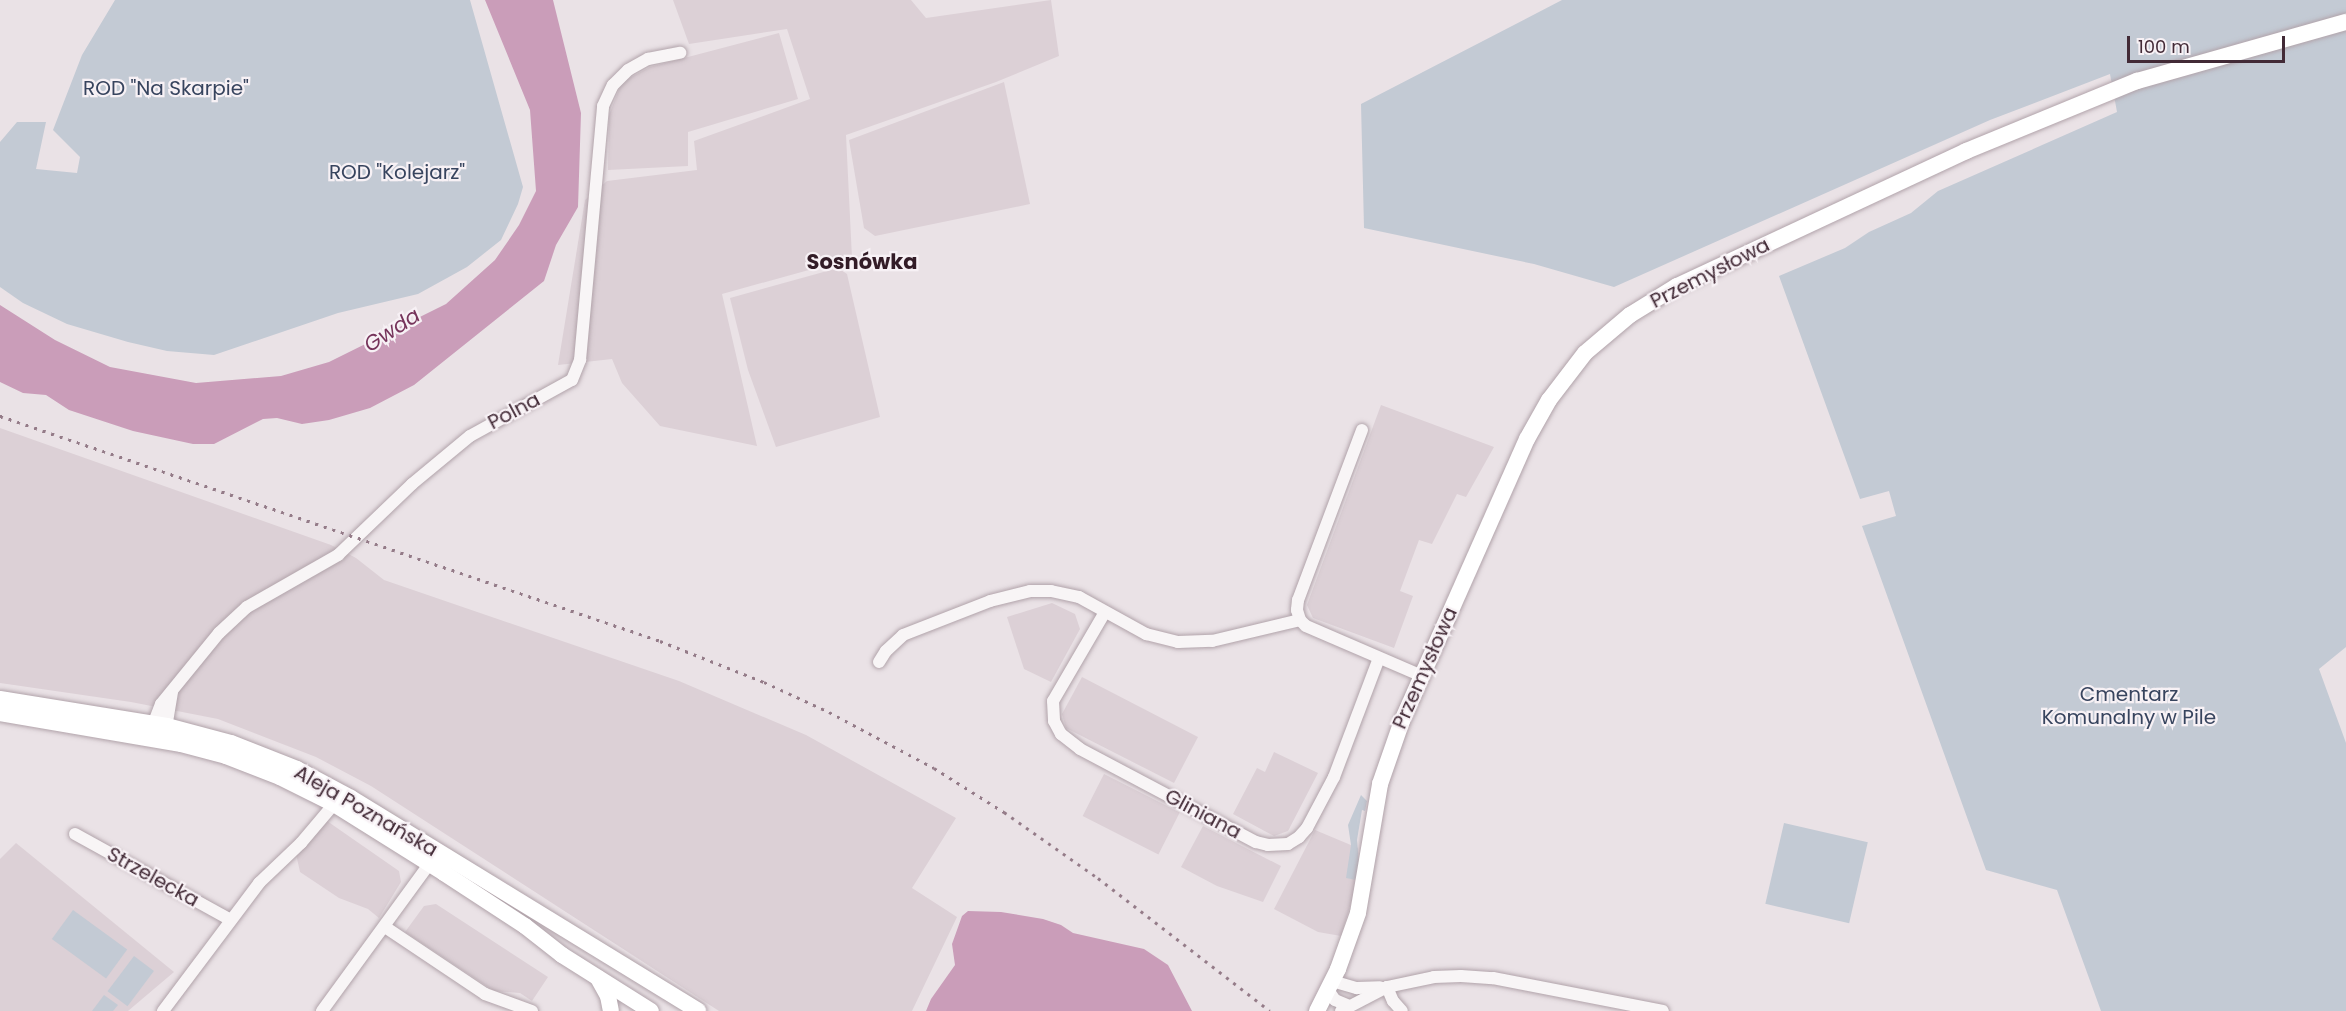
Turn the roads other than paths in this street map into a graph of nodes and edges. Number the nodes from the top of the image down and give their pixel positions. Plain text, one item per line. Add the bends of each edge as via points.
1 (2346, 22) edge
2 (680, 53) dead end
3 (1362, 430) dead end
4 (1105, 612) junction
5 (1299, 620) junction
6 (1379, 658) junction
7 (879, 662) dead end
8 (1422, 676) junction
9 (0, 699) edge
10 (0, 713) edge
11 (158, 732) junction
12 (334, 804) junction
13 (75, 834) dead end
14 (429, 864) junction
15 (231, 920) junction
16 (385, 927) junction
17 (597, 977) junction
18 (645, 978) junction
19 (1330, 986) junction
20 (1388, 987) junction
21 (627, 1007) edge
22 (1345, 1008) edge
23 (1656, 1010) edge
24 (164, 1011) edge
25 (322, 1011) edge
26 (532, 1011) edge
27 (611, 1011) edge
28 (651, 1011) edge
29 (698, 1011) edge
30 (1317, 1011) edge
31 (1402, 1011) edge

1 - 8 street, Przemysłowa via 2157,74 2089,99 1918,172 1677,286 1630,315 1586,353 1541,412
2 - 11 street, Polna via 648,59 628,70 613,85 603,106 580,360 572,380 470,436 421,476 338,555 247,607 219,633 174,688
3 - 5 street via 1298,600
4 - 5 street via 1146,634 1178,642 1212,641
4 - 6 street, Gliniana via 1053,701 1054,721 1061,734 1080,749 1268,845 1288,844 1307,828 1334,777
4 - 7 street via 1079,597 1051,591 1012,594 903,635
5 - 6 street
6 - 8 street
8 - 19 street, Przemysłowa via 1386,763 1362,896
9 - 11 street, Aleja Poznańska
10 - 11 street, Aleja Poznańska
11 - 12 street, Aleja Poznańska via 255,766
11 - 18 street, Aleja Poznańska via 250,750 316,778
12 - 14 street, Aleja Poznańska
12 - 15 street via 259,883
13 - 15 street, Strzelecka
14 - 16 street
14 - 17 street, Aleja Poznańska
15 - 24 street
16 - 25 street
16 - 26 street via 485,994
17 - 21 street, Aleja Poznańska
17 - 27 street
18 - 21 street
18 - 29 street, Aleja Poznańska
19 - 20 street
19 - 22 street via 1335,1000
19 - 30 street, Przemysłowa
20 - 22 street
20 - 23 street via 1434,977 1483,977
20 - 31 street
21 - 28 street, Aleja Poznańska

